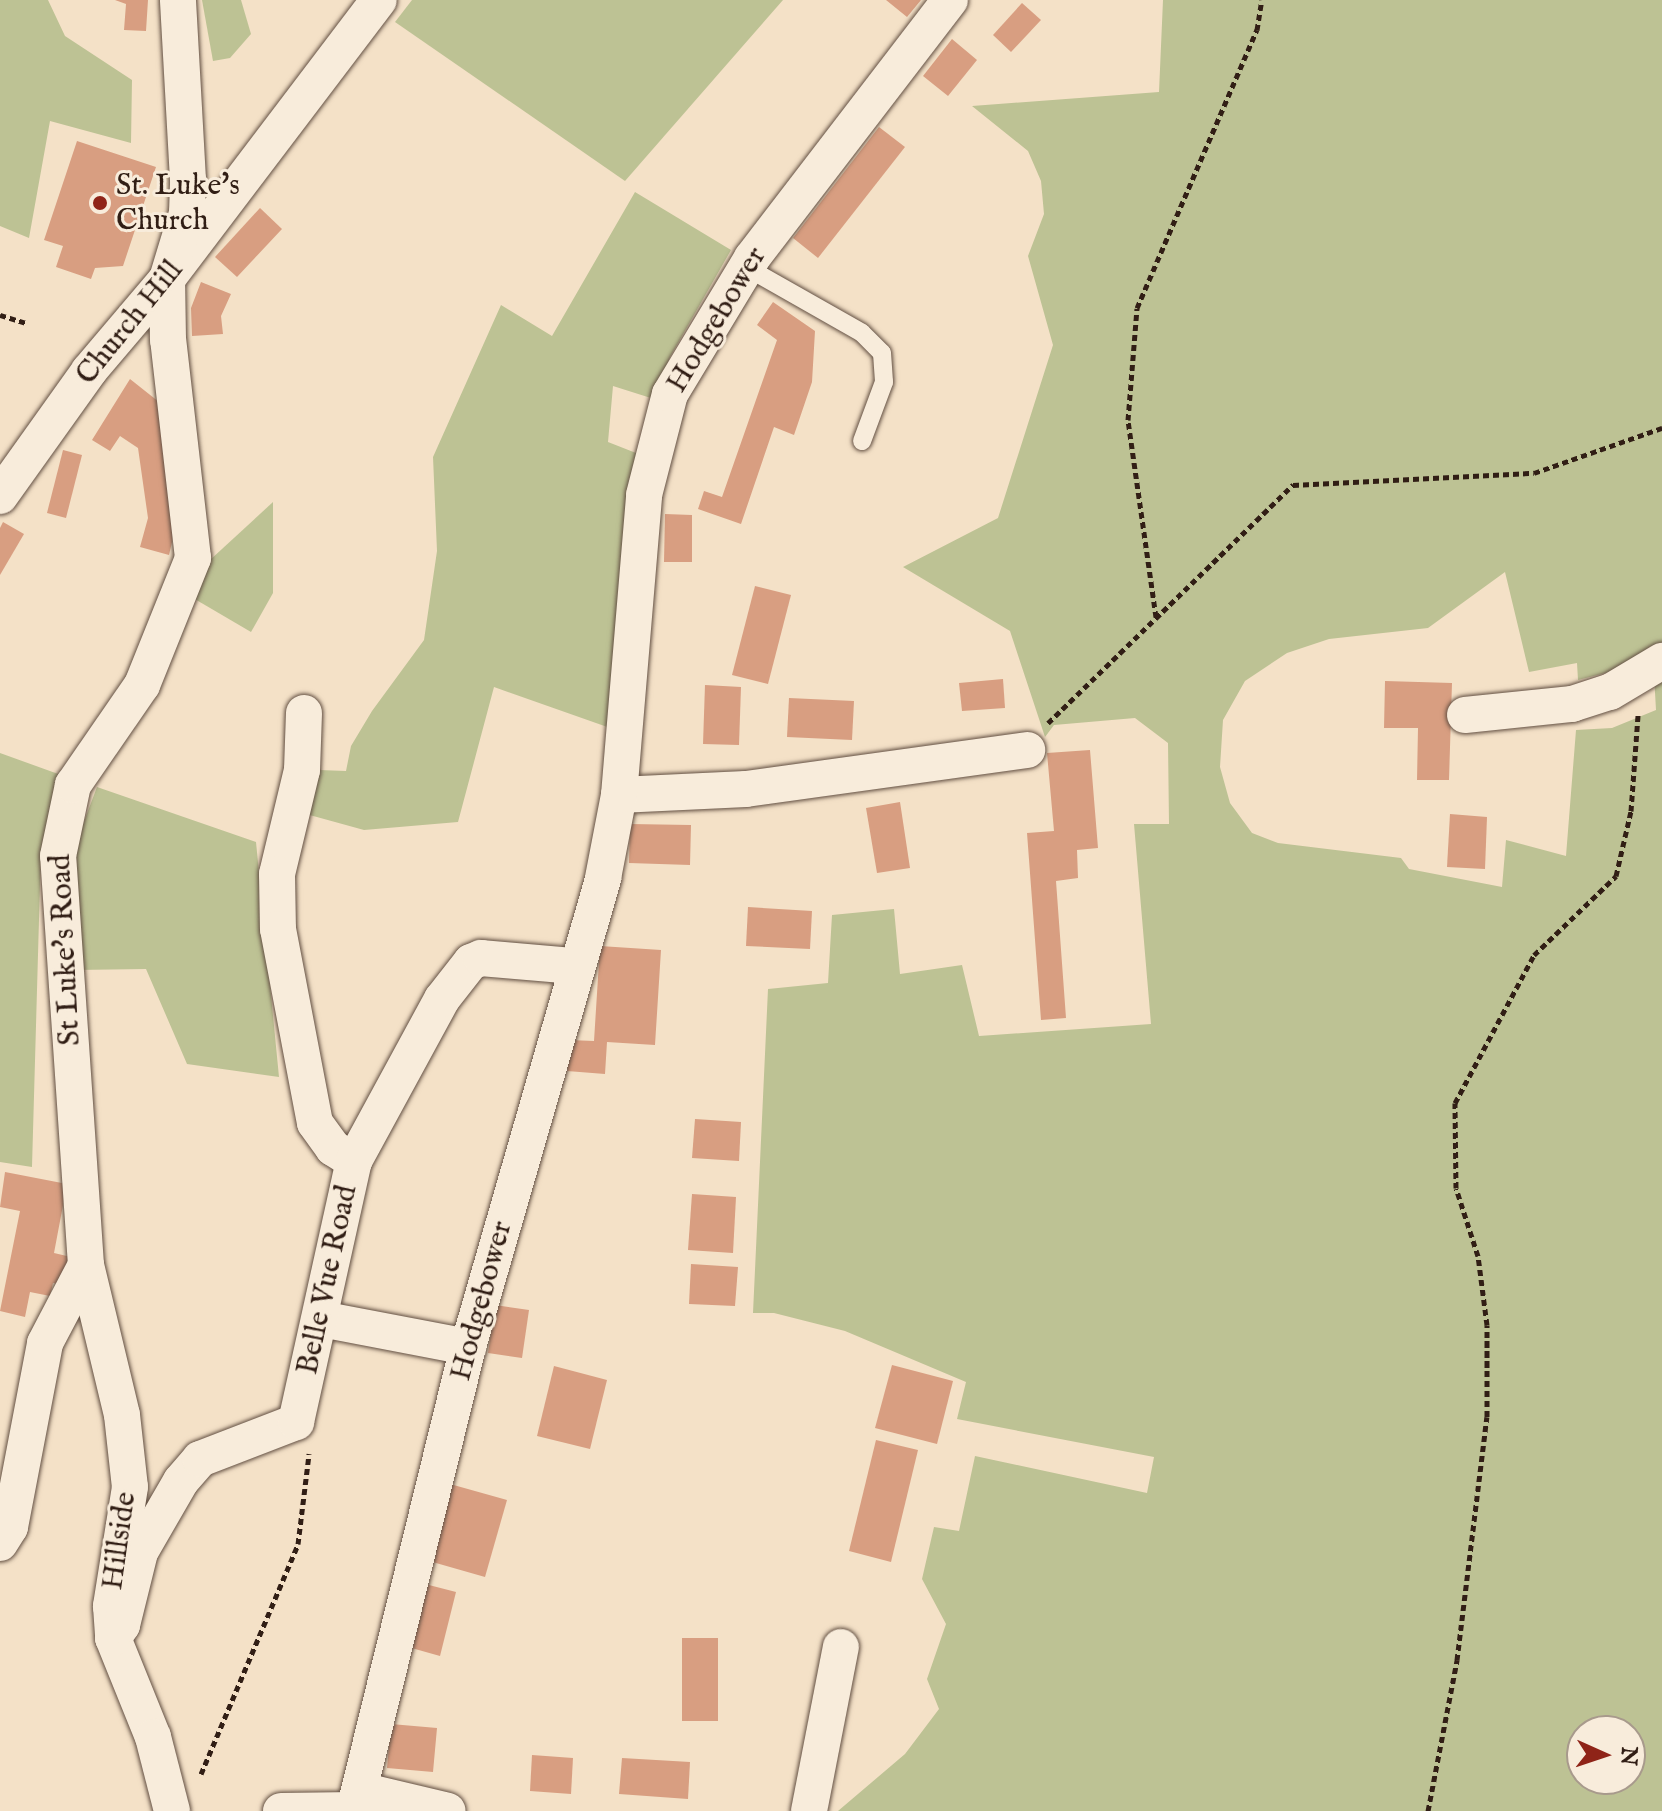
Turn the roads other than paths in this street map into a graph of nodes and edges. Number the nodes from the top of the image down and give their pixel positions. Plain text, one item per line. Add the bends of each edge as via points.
1 (178, 0) edge
2 (379, 0) edge
3 (950, 0) edge
4 (746, 267) junction
5 (167, 279) junction
6 (862, 441) dead end
7 (0, 496) edge
8 (1651, 667) edge
9 (304, 713) dead end
10 (1465, 715) dead end
11 (1027, 750) road end
12 (619, 795) junction
13 (575, 966) junction
14 (354, 1161) junction
15 (86, 1265) junction
16 (321, 1319) junction
17 (468, 1347) junction
18 (0, 1543) edge
19 (113, 1638) junction
20 (841, 1647) dead end
21 (356, 1804) edge
22 (172, 1811) edge
23 (281, 1811) edge
24 (448, 1811) edge
25 (809, 1811) edge

1 - 5 street via 187,213
2 - 5 street, Church Hill
3 - 4 street, Hodgebower
4 - 6 lane via 862,333 882,353 884,382
4 - 12 street, Hodgebower via 670,394 644,495
5 - 7 street, Church Hill via 89,371
5 - 15 street, St Luke's Road via 168,340 193,558 142,685 73,785 58,856
8 - 10 street via 1610,692 1572,704
9 - 14 street, Belle Vue Road via 302,770 277,874 278,929 315,1123 333,1148
11 - 12 street via 746,789
12 - 13 street, Hodgebower via 603,878
13 - 14 street via 497,957 471,962 411,1049
13 - 17 street, Hodgebower
14 - 16 street, Belle Vue Road
15 - 18 street via 45,1343 10,1527
15 - 19 street, Hillside via 122,1415 130,1487 111,1606
16 - 17 street
16 - 19 street, Belle Vue Road via 296,1422 200,1459 181,1481 140,1552 122,1625
17 - 21 street, Hodgebower
19 - 22 street, Hillside via 153,1737
20 - 25 street
21 - 23 street
21 - 24 street

